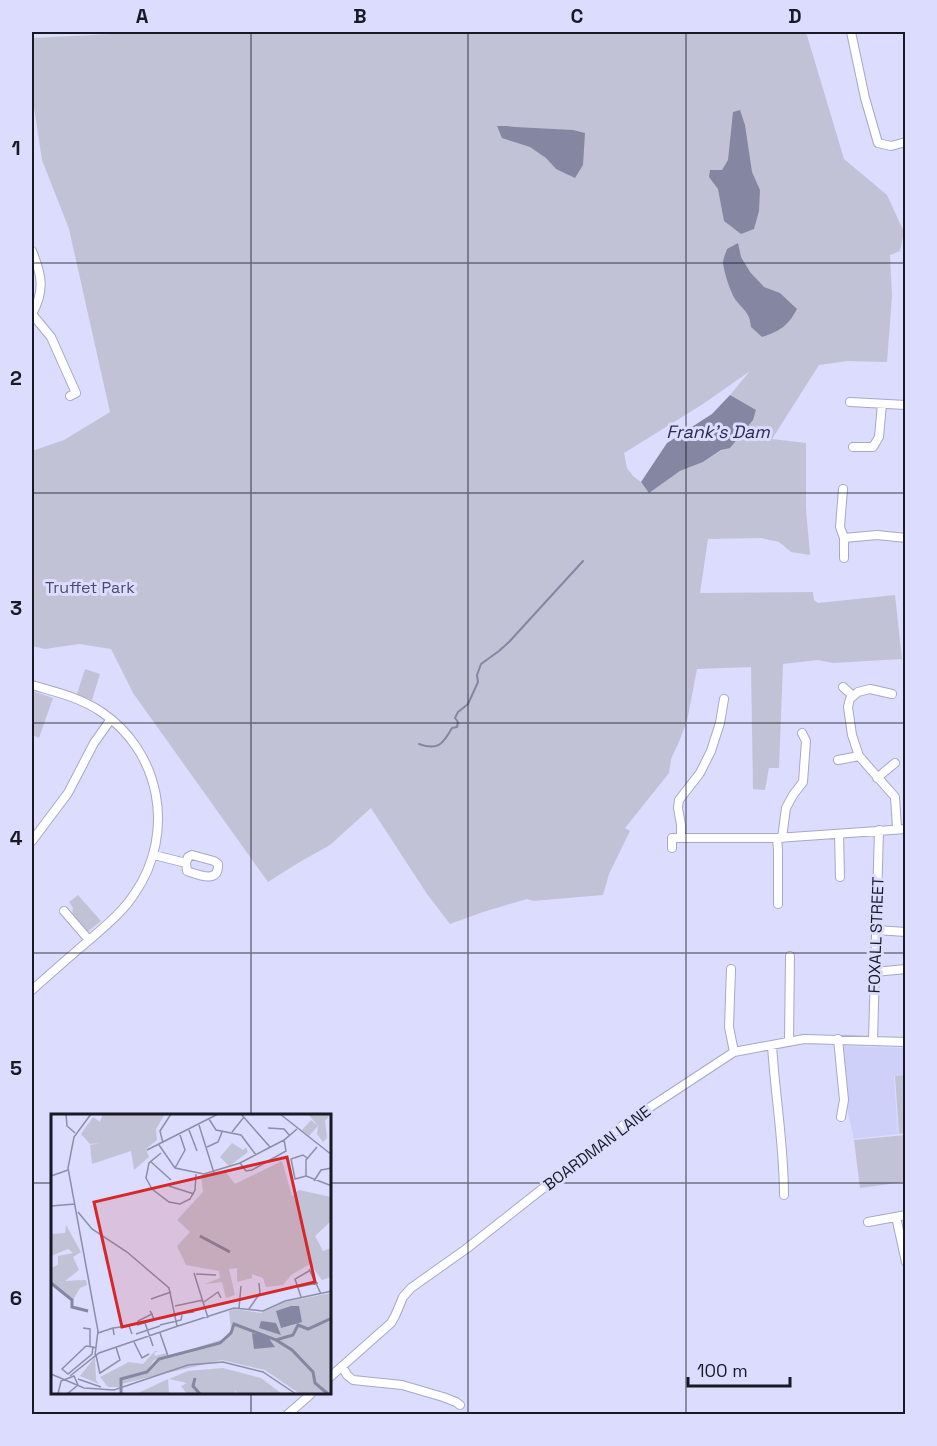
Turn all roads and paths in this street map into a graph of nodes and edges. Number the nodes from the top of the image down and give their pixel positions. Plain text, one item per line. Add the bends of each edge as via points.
1 (851, 32) edge
2 (906, 142) edge
3 (32, 251) edge
4 (32, 314) edge
5 (70, 396) dead end
6 (850, 402) dead end
7 (882, 404) junction
8 (906, 405) edge
9 (853, 447) dead end
10 (843, 489) dead end
11 (844, 538) junction
12 (906, 538) edge
13 (844, 558) dead end
14 (32, 685) edge
15 (843, 687) dead end
16 (892, 694) dead end
17 (853, 696) junction
18 (713, 703) dead end
19 (111, 719) junction
20 (802, 733) dead end
21 (859, 756) junction
22 (838, 760) dead end
23 (895, 763) dead end
24 (877, 778) junction
25 (901, 829) edge
26 (879, 830) junction
27 (839, 834) junction
28 (681, 838) junction
29 (780, 838) junction
30 (32, 840) edge
31 (672, 848) dead end
32 (154, 855) junction
33 (186, 863) dead end
34 (840, 877) dead end
35 (778, 904) dead end
36 (64, 911) dead end
37 (876, 930) junction
38 (906, 932) edge
39 (89, 940) junction
40 (790, 956) dead end
41 (731, 969) dead end
42 (906, 969) edge
43 (875, 972) junction
44 (32, 990) edge
45 (838, 1039) junction
46 (789, 1041) junction
47 (873, 1041) junction
48 (906, 1042) edge
49 (772, 1045) junction
50 (735, 1052) junction
51 (841, 1117) dead end
52 (784, 1195) dead end
53 (906, 1215) edge
54 (896, 1217) junction
55 (868, 1222) dead end
56 (906, 1262) edge
57 (342, 1366) junction
58 (332, 1375) edge
59 (310, 1395) edge
60 (460, 1405) dead end
61 (288, 1414) edge

1 - 2 street via 878,142 891,146
3 - 4 street via 41,286
4 - 5 street via 51,337 76,393
6 - 7 street
7 - 8 street
7 - 9 street via 879,437 873,447
10 - 11 street via 840,528
11 - 12 street
11 - 13 street
14 - 19 street via 86,703
15 - 17 street
16 - 17 street via 870,689
17 - 21 street via 848,706
18 - 28 street via 724,701 720,723 700,773 679,800
19 - 30 street via 68,793
19 - 32 street via 141,755 150,774 158,815
20 - 29 street via 806,741 803,782 786,808
21 - 22 street
21 - 24 street
23 - 24 street
24 - 25 street via 895,797
25 - 26 street
26 - 27 street
26 - 37 street, FOXALL STREET
27 - 29 street
27 - 34 street
28 - 29 street
28 - 31 street via 672,838
29 - 35 street
32 - 33 street
32 - 39 street via 134,896
36 - 39 street
37 - 38 street
37 - 43 street, FOXALL STREET
39 - 44 street
40 - 46 street
41 - 50 street via 729,1027
42 - 43 street
43 - 47 street, FOXALL STREET
45 - 46 street, BOARDMAN LANE
45 - 47 street, BOARDMAN LANE
45 - 51 street via 844,1100
46 - 49 street, BOARDMAN LANE
47 - 48 street, BOARDMAN LANE
49 - 50 street, BOARDMAN LANE
49 - 52 street
50 - 57 street, BOARDMAN LANE via 626,1123 411,1288 390,1323
53 - 54 street
54 - 55 street
54 - 56 street
57 - 58 street, BOARDMAN LANE
57 - 60 street via 353,1380 402,1385
59 - 61 street

